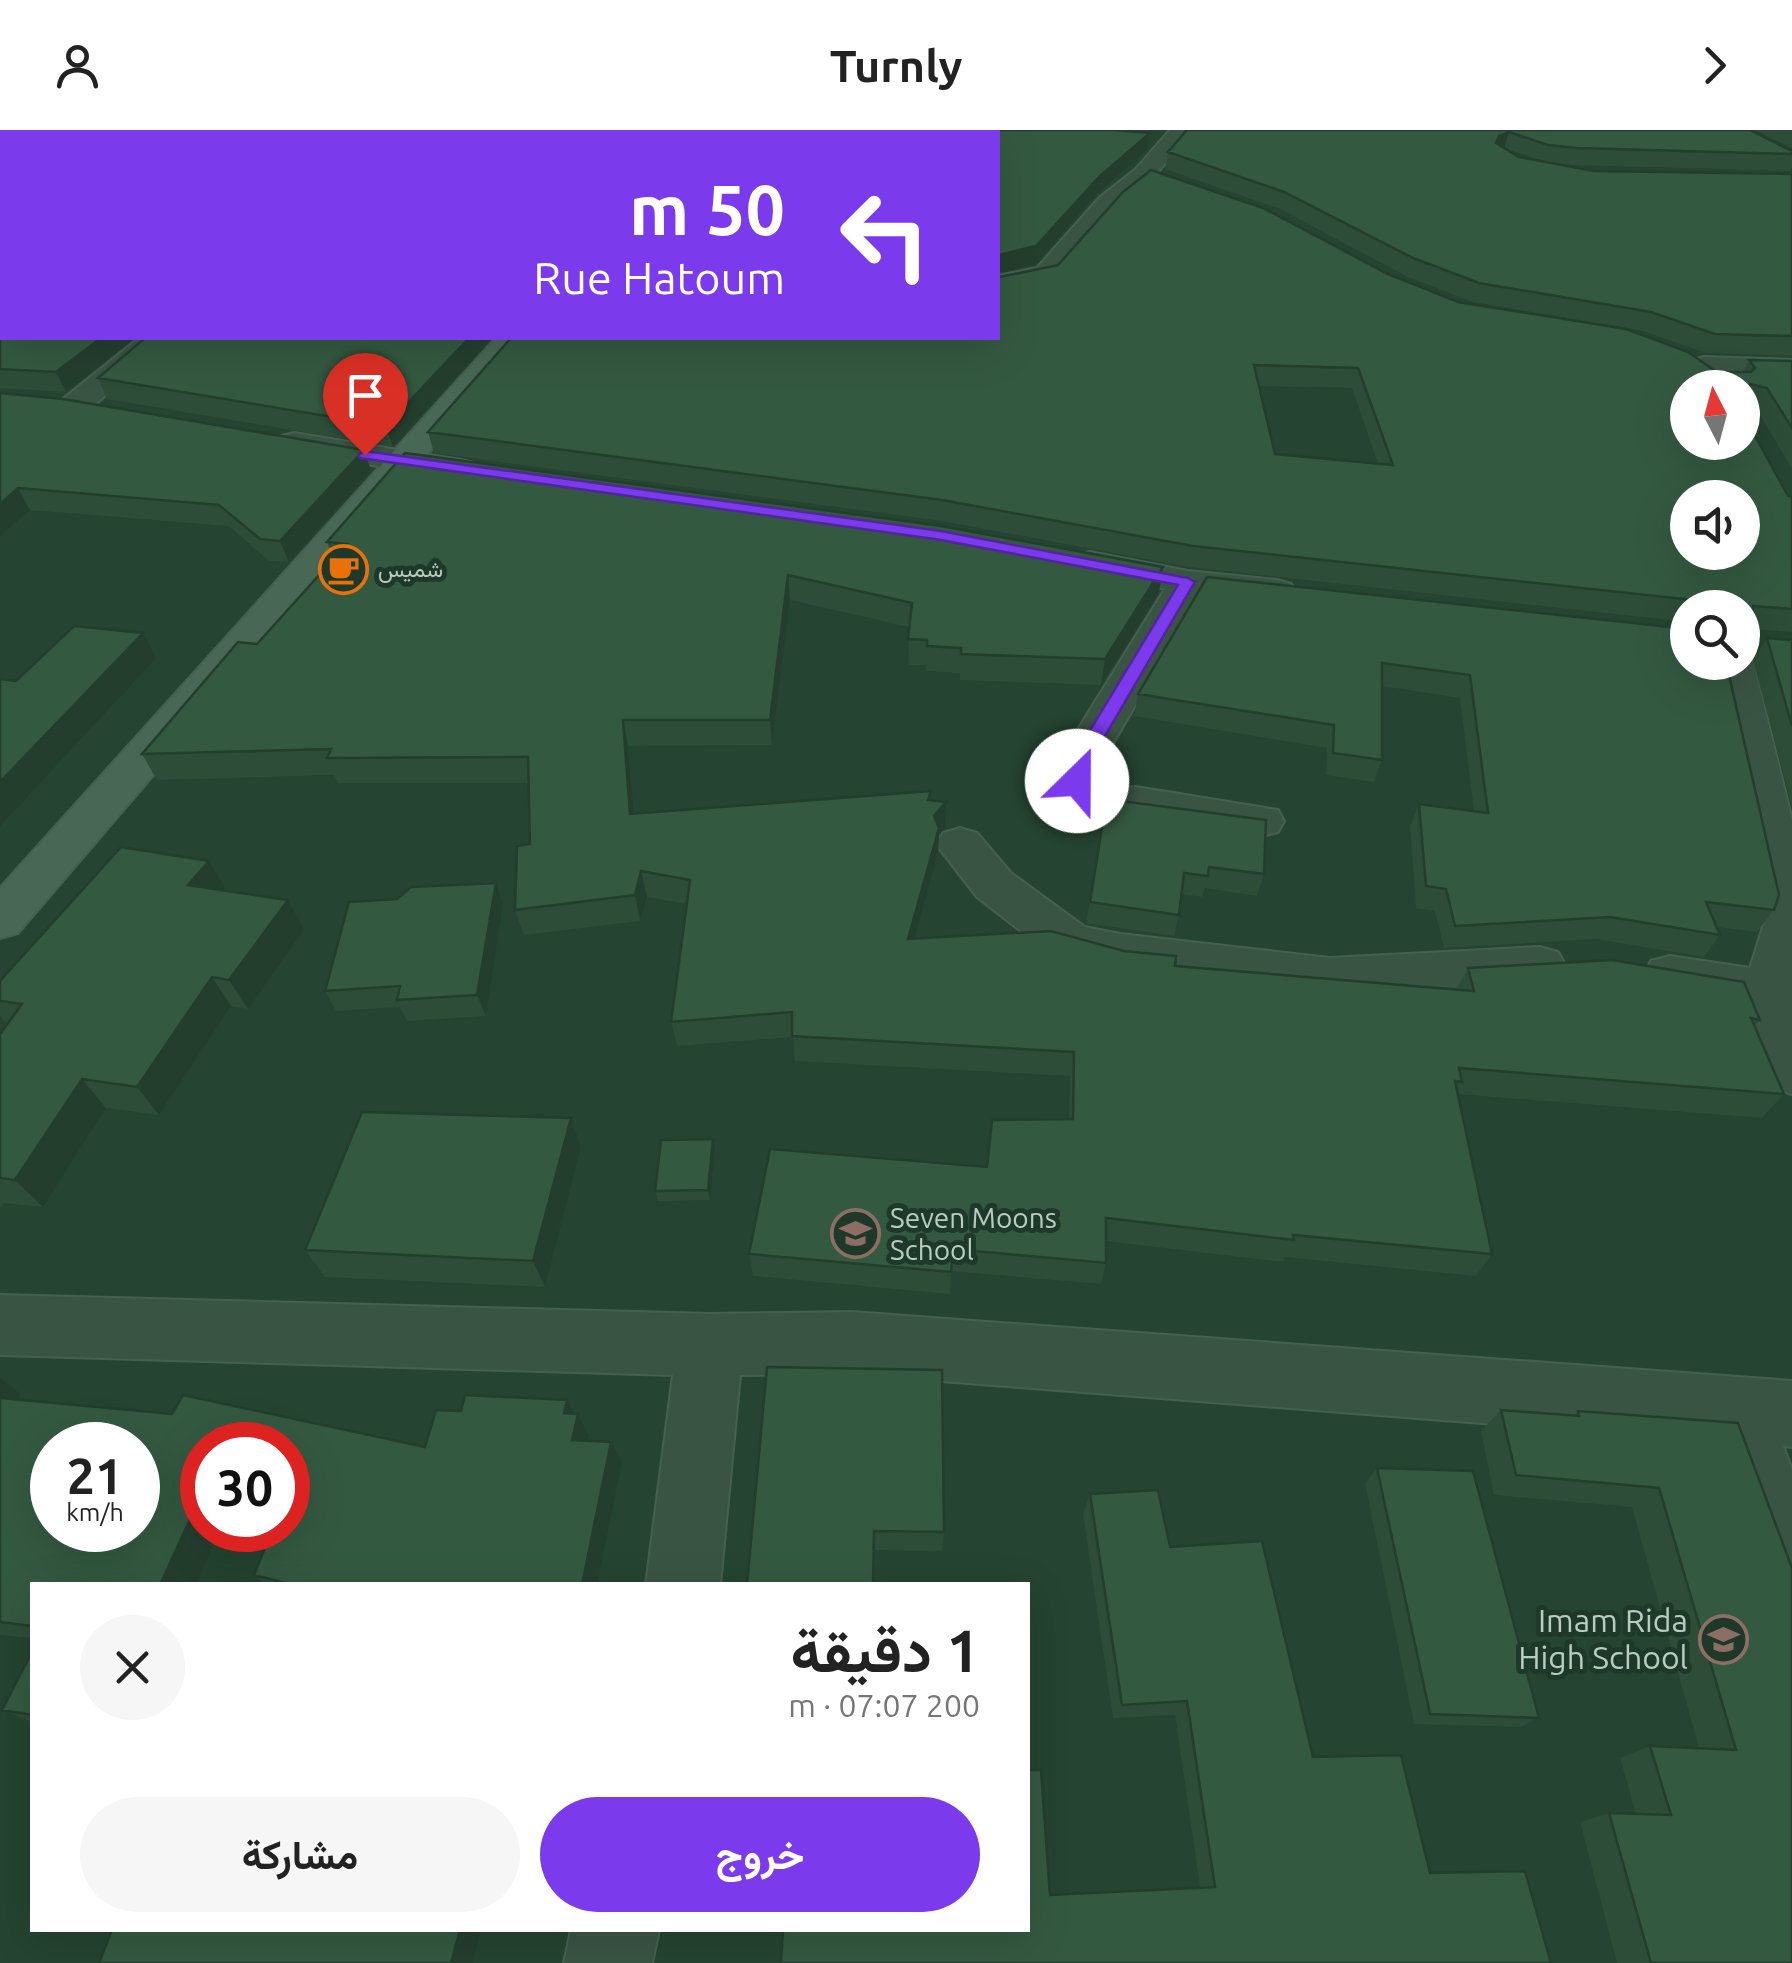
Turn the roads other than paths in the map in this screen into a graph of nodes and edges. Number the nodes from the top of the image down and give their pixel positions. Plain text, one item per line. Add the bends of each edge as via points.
1 (1168, 137) edge
2 (1144, 174) junction
3 (1172, 183) edge
4 (1000, 284) edge
5 (154, 340) edge
6 (510, 340) edge
7 (1672, 353) edge
8 (1792, 369) edge
9 (1702, 370) edge
10 (1760, 372) edge
11 (37, 403) edge
12 (74, 406) junction
13 (112, 412) edge
14 (266, 439) edge
15 (401, 462) junction
16 (498, 475) edge
17 (1052, 556) edge
18 (1188, 582) junction
19 (1303, 595) edge
20 (1750, 680) edge
21 (1261, 821) edge
22 (960, 844) dead end
23 (0, 920) edge
24 (1770, 991) junction
25 (1792, 1072) edge
26 (0, 1324) edge
27 (710, 1344) junction
28 (1764, 1412) edge
29 (1792, 1568) edge
30 (683, 1582) edge
31 (615, 1932) edge
32 (608, 1963) edge

1 - 2 street
2 - 3 street
2 - 4 street via 1109,202 1046,274
5 - 12 street
6 - 15 street
7 - 9 street
8 - 10 street
11 - 12 street
12 - 13 street
14 - 15 street
15 - 16 street
15 - 23 street
17 - 18 street
18 - 19 street
18 - 21 street via 1082,760 1077,781 1102,805 1136,802
20 - 24 street via 1791,917
22 - 24 street via 994,886 1070,942 1120,953 1330,977 1606,964
24 - 25 street
26 - 27 street
27 - 28 street via 852,1343
27 - 30 street
28 - 29 street
31 - 32 street

